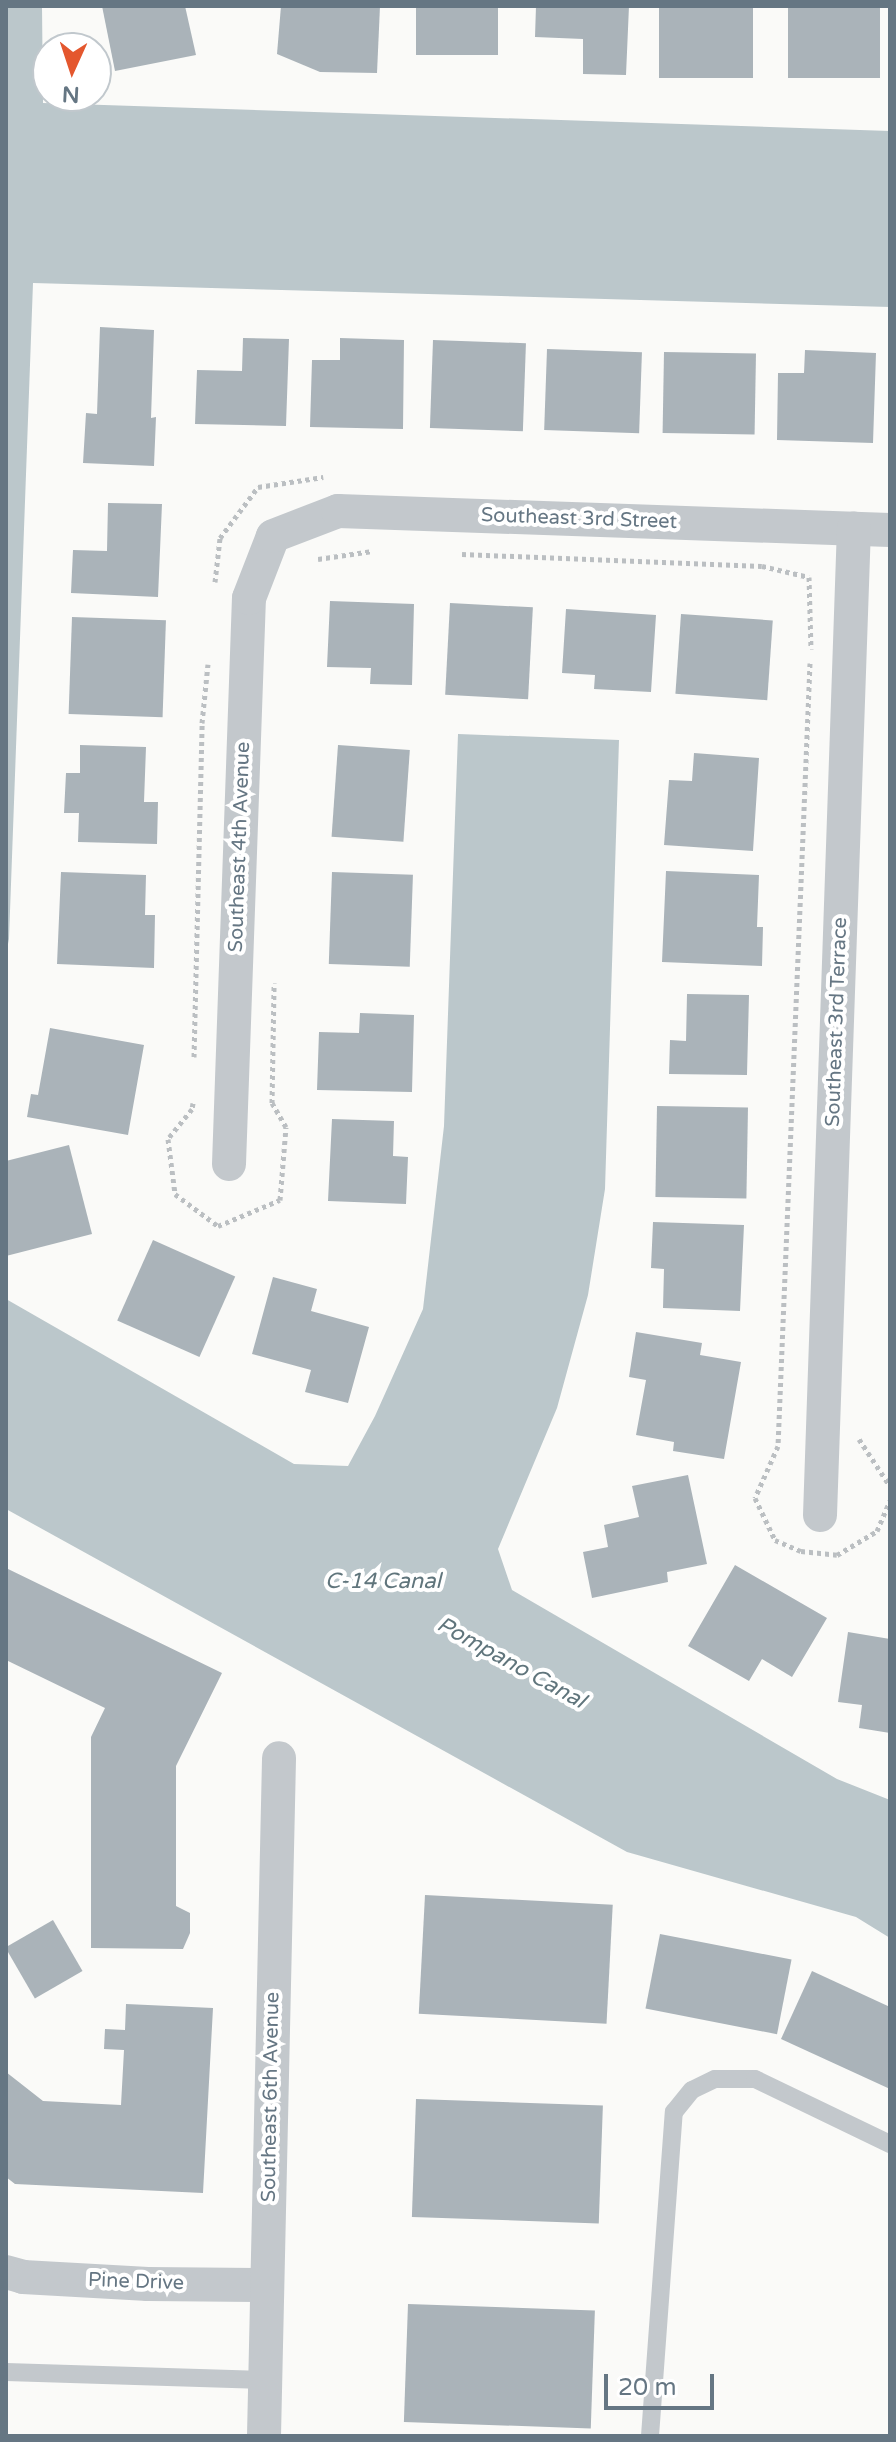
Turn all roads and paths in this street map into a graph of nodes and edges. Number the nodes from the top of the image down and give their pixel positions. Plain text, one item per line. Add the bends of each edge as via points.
1 (328, 477) dead end
2 (854, 529) junction
3 (890, 530) edge
4 (273, 536) joint
5 (382, 551) dead end
6 (460, 554) dead end
7 (316, 559) dead end
8 (214, 595) dead end
9 (208, 659) dead end
10 (275, 970) dead end
11 (194, 1060) dead end
12 (193, 1097) dead end
13 (229, 1164) dead end
14 (890, 1501) edge
15 (820, 1515) dead end
16 (279, 1758) dead end
17 (890, 2144) edge
18 (6, 2272) edge
19 (267, 2285) junction
20 (6, 2372) edge
21 (265, 2380) junction
22 (264, 2436) edge
23 (650, 2436) edge

1 - 8 path via 258,487 220,538
2 - 3 street, Southeast 3rd Street
2 - 4 street, Southeast 3rd Street via 338,511
2 - 15 street, Southeast 3rd Terrace
4 - 13 street, Southeast 4th Avenue via 249,598
5 - 7 path
6 - 14 path via 762,566 809,577 811,648 778,1446 755,1498 775,1540 801,1551 837,1555 877,1531
9 - 11 path
10 - 12 path via 272,1103 286,1127 280,1200 218,1226 175,1194 168,1139 192,1109
16 - 19 street, Southeast 6th Avenue
17 - 23 lane via 755,2079 715,2079 692,2090 674,2112
18 - 19 street, Pine Drive via 148,2284
19 - 21 street, Southeast 6th Avenue
20 - 21 lane
21 - 22 street, Southeast 6th Avenue

